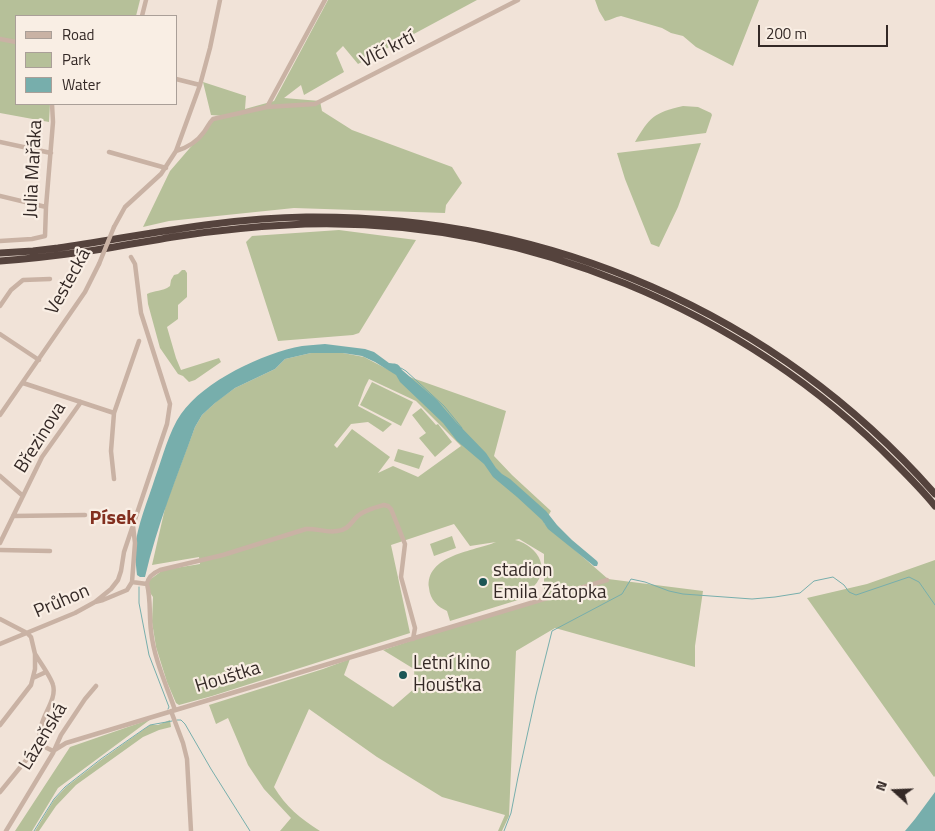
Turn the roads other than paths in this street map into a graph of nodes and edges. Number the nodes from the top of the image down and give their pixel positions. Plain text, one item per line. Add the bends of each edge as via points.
1 (146, 0) edge
2 (220, 0) edge
3 (324, 0) edge
4 (518, 0) edge
5 (142, 15) edge
6 (0, 39) edge
7 (15, 42) edge
8 (178, 80) edge
9 (200, 85) junction
10 (52, 105) edge
11 (268, 107) junction
12 (0, 142) edge
13 (176, 151) junction
14 (109, 152) dead end
15 (51, 153) junction
16 (166, 168) junction
17 (0, 196) edge
18 (46, 207) junction
19 (159, 236) junction
20 (0, 241) edge
21 (0, 253) edge
22 (131, 257) dead end
23 (0, 261) edge
24 (50, 278) dead end
25 (682, 305) junction
26 (0, 306) edge
27 (0, 334) edge
28 (139, 341) dead end
29 (39, 360) junction
30 (23, 383) junction
31 (81, 402) junction
32 (114, 413) junction
33 (0, 415) edge
34 (0, 476) edge
35 (114, 479) dead end
36 (935, 494) edge
37 (23, 496) junction
38 (935, 506) edge
39 (85, 515) dead end
40 (13, 516) junction
41 (133, 524) junction
42 (0, 543) edge
43 (0, 550) edge
44 (50, 551) dead end
45 (607, 580) dead end
46 (132, 582) junction
47 (147, 584) junction
48 (95, 602) junction
49 (0, 618) edge
50 (27, 633) junction
51 (413, 639) junction
52 (0, 644) edge
53 (35, 654) junction
54 (46, 672) junction
55 (33, 678) junction
56 (96, 686) dead end
57 (173, 711) junction
58 (0, 725) edge
59 (41, 745) junction
60 (53, 751) junction
61 (0, 792) edge
62 (6, 831) edge
63 (191, 831) edge

1 - 5 street
2 - 9 street, Vestecká
3 - 11 street
4 - 11 street, Vlčí krtí via 315,104
6 - 7 street
8 - 9 street
9 - 13 street, Vestecká
10 - 15 street, Julia Mařáka
11 - 13 street, Vlčí krtí via 213,119 202,134
12 - 15 street
13 - 16 street, Vestecká
14 - 16 street
15 - 18 street, Julia Mařáka
16 - 29 street, Vestecká, bridge via 125,207 85,292
17 - 18 street
18 - 20 street, Julia Mařáka via 45,236
19 - 21 highway
19 - 23 highway via 58,255
19 - 25 highway via 241,221 304,217 371,218 432,224 538,246 581,259 614,271
22 - 41 street via 135,264 140,313 170,404 167,424
24 - 26 street via 24,280 11,290
25 - 36 highway via 744,334 781,357 848,409
25 - 38 highway via 771,360 827,401 878,446
27 - 29 street
28 - 32 street
29 - 30 street, Vestecká
30 - 31 street
30 - 33 street, Vestecká
31 - 32 street
31 - 37 street, Březinova via 42,457
32 - 35 street via 111,451
34 - 37 street
37 - 40 street, Březinova
39 - 40 street
40 - 42 street, Březinova
41 - 46 street
41 - 48 street via 118,580
43 - 44 street
45 - 51 street, Houštka
46 - 47 street
46 - 48 street, Průhon via 127,590
47 - 51 street via 152,574 160,570 223,555 306,529 340,531 350,526 363,512 384,505 392,509 405,544 401,577 415,628
47 - 57 street via 153,641
48 - 50 street, Průhon
49 - 50 street
50 - 52 street, Průhon
50 - 53 street
51 - 57 street, Houštka
53 - 54 street
53 - 55 street
54 - 55 street
54 - 59 street via 54,694 40,729
55 - 58 street
56 - 60 street, Lázeňská
57 - 60 street, Houštka via 66,743
57 - 63 street via 187,759
59 - 60 street
59 - 61 street
60 - 62 street, Lázeňská

